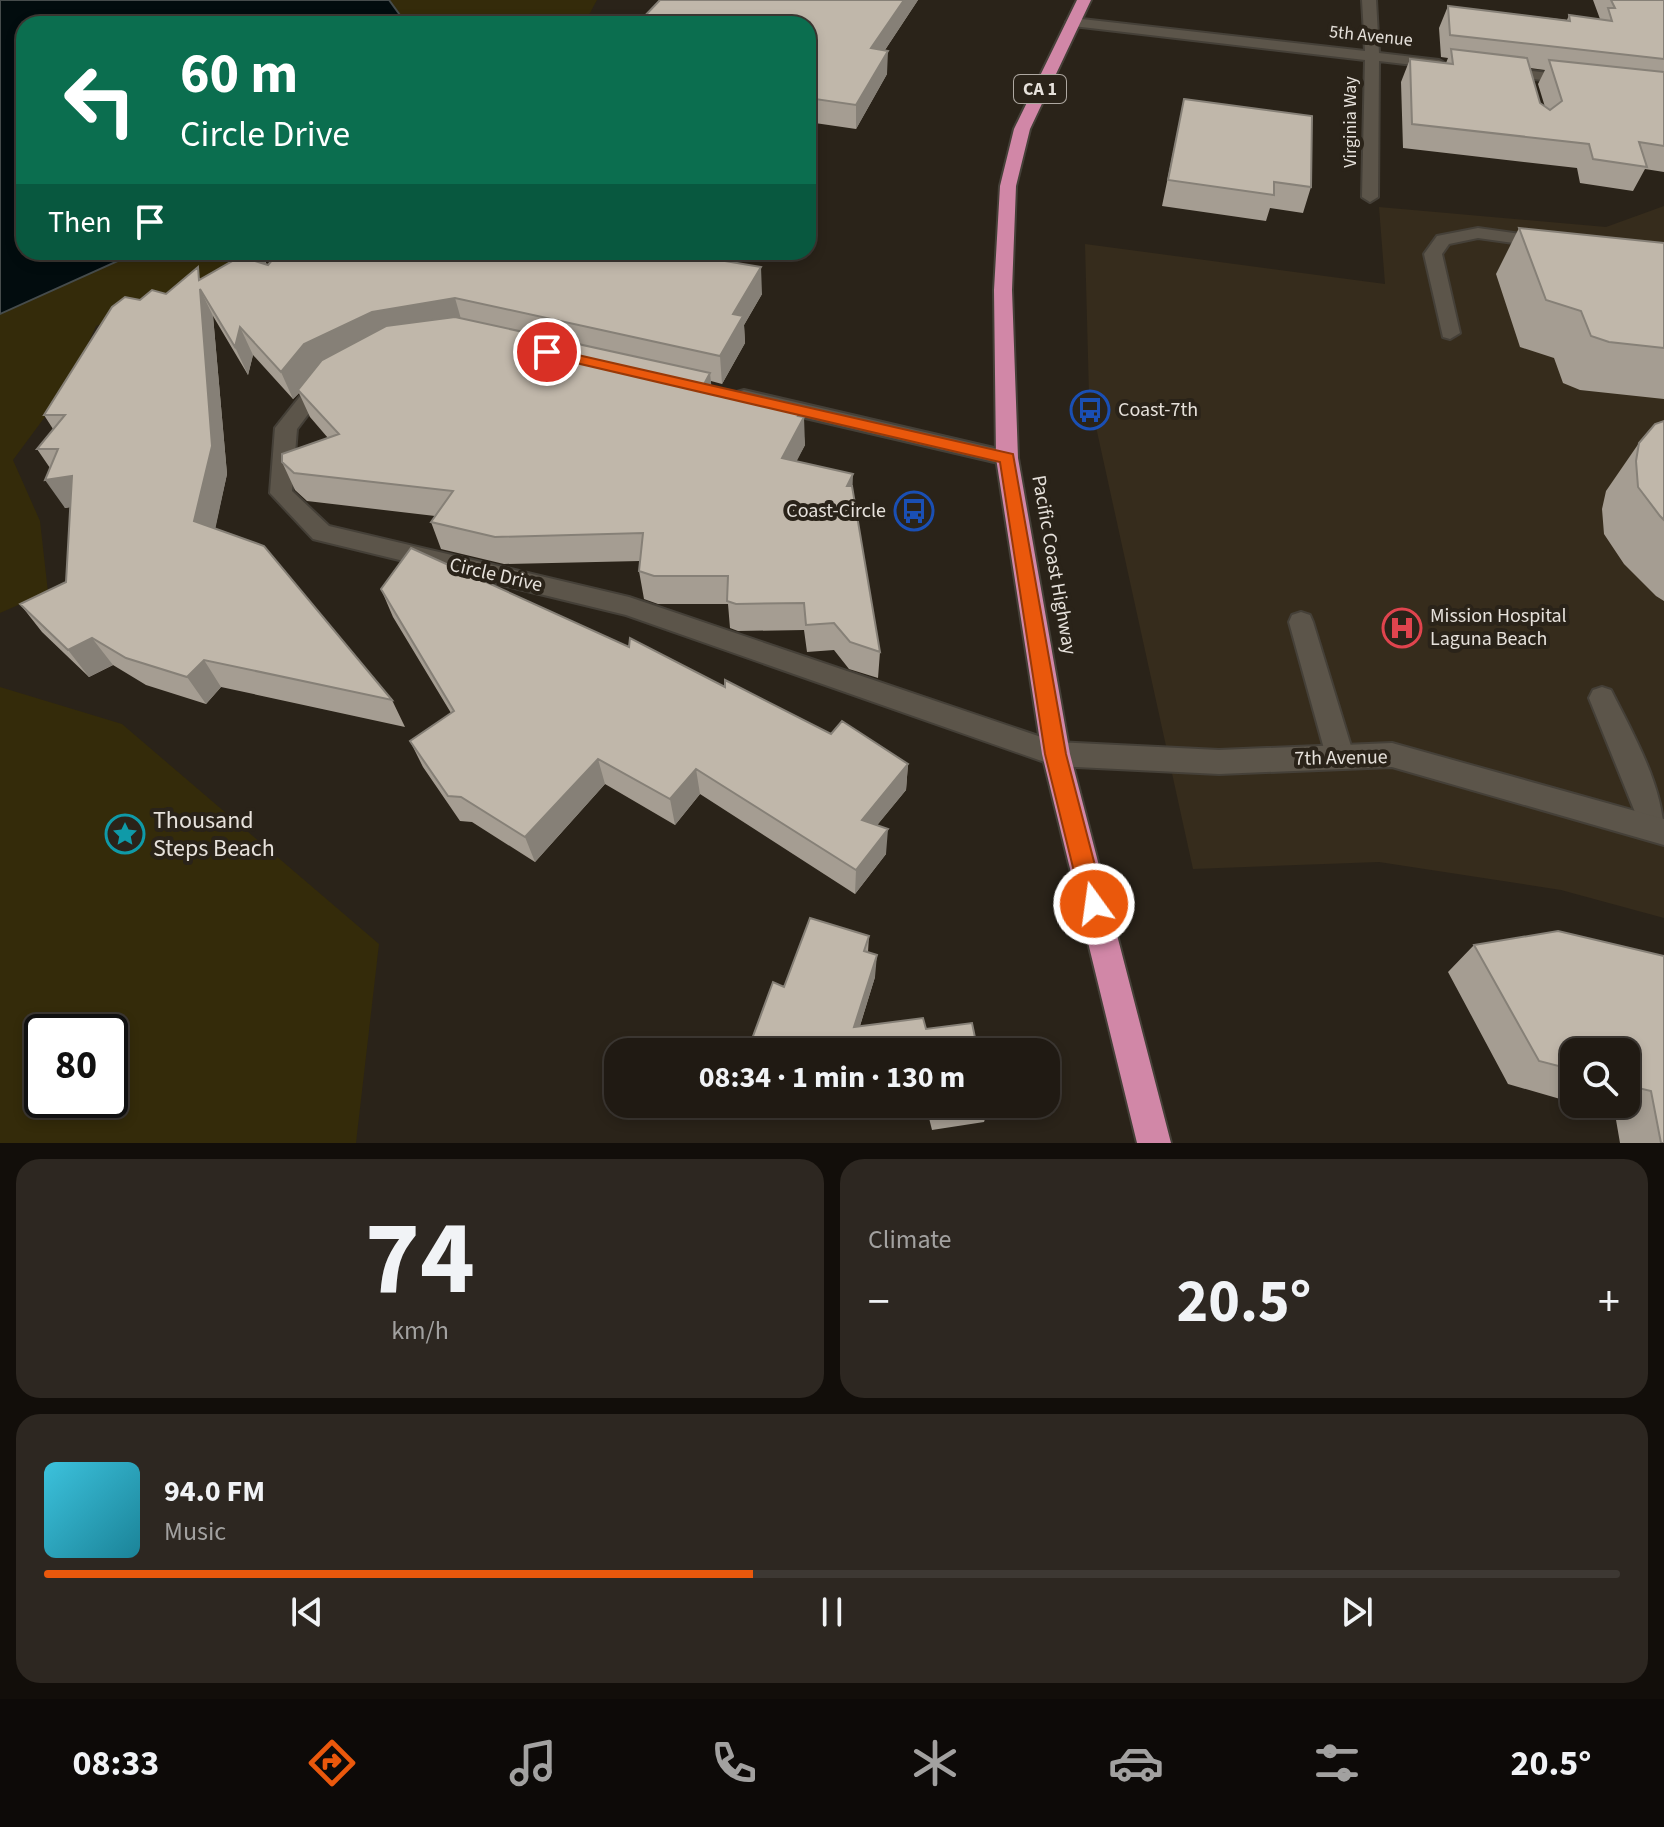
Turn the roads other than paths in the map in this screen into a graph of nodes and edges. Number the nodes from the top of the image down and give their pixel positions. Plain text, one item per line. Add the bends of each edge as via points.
1 (1084, 0) edge
2 (1369, 0) edge
3 (1073, 22) junction
4 (1372, 56) junction
5 (1449, 65) edge
6 (1479, 69) edge
7 (1587, 81) edge
8 (1370, 197) dead end
9 (1566, 246) edge
10 (1450, 333) dead end
11 (350, 366) edge
12 (727, 393) edge
13 (1007, 458) junction
14 (1301, 622) dead end
15 (1602, 698) dead end
16 (1056, 754) junction
17 (1340, 756) junction
18 (1659, 830) edge
19 (1154, 1143) edge

1 - 3 highway, Pacific Coast Highway / CA 1
2 - 4 street, Virginia Way
3 - 4 street, 5th Avenue
3 - 13 highway, Pacific Coast Highway / CA 1 via 1022,129 1008,186 1003,290
4 - 5 street, 5th Avenue
4 - 8 street, Virginia Way
6 - 7 street via 1527,80
9 - 10 street via 1478,233 1443,240 1433,254
11 - 16 street, Circle Drive via 324,380 286,428 281,493 321,533 629,606
12 - 13 street
13 - 16 highway, Pacific Coast Highway / CA 1
14 - 17 street
15 - 18 street
16 - 17 street, 7th Avenue via 1219,762
16 - 19 highway, Pacific Coast Highway / CA 1
17 - 18 street, 7th Avenue via 1392,755

